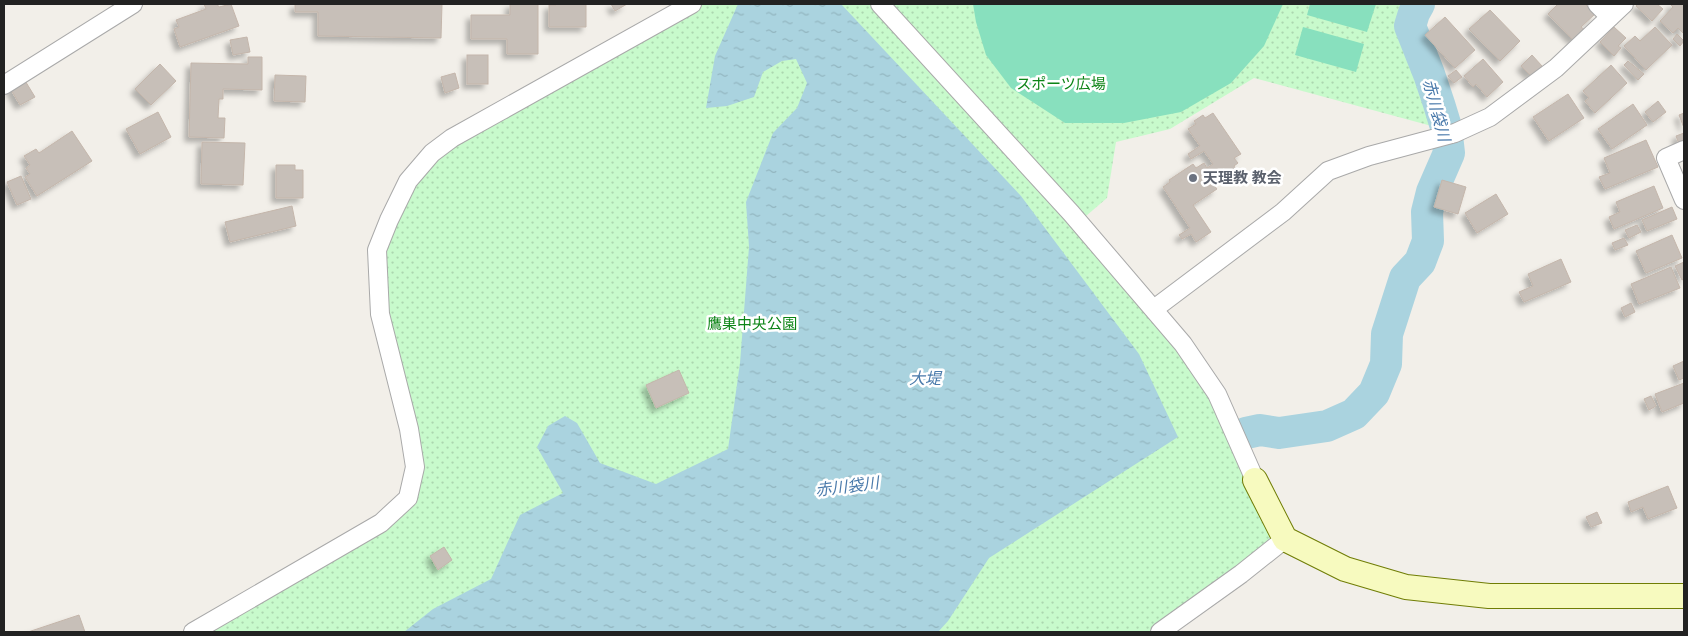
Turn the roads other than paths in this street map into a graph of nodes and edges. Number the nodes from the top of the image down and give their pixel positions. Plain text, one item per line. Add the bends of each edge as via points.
1 (133, 4) edge
2 (691, 4) edge
3 (880, 4) edge
4 (1597, 4) edge
5 (1624, 4) edge
6 (1610, 17) junction
7 (4, 85) edge
8 (1684, 150) edge
9 (1684, 200) edge
10 (1154, 309) junction
11 (1255, 480) joint
12 (1285, 539) junction
13 (1684, 596) edge
14 (193, 632) edge
15 (1160, 632) edge

1 - 7 street
2 - 14 street via 452,138 432,153 408,181 377,250 380,314 409,429 415,467 408,498 381,523
3 - 10 street
4 - 6 street
5 - 6 street
6 - 10 street via 1556,68 1490,117 1455,133 1369,156 1328,171 1283,212
8 - 9 street via 1666,158
10 - 11 street via 1217,394
11 - 12 street
12 - 13 street via 1345,569 1406,586 1489,596
12 - 15 street

